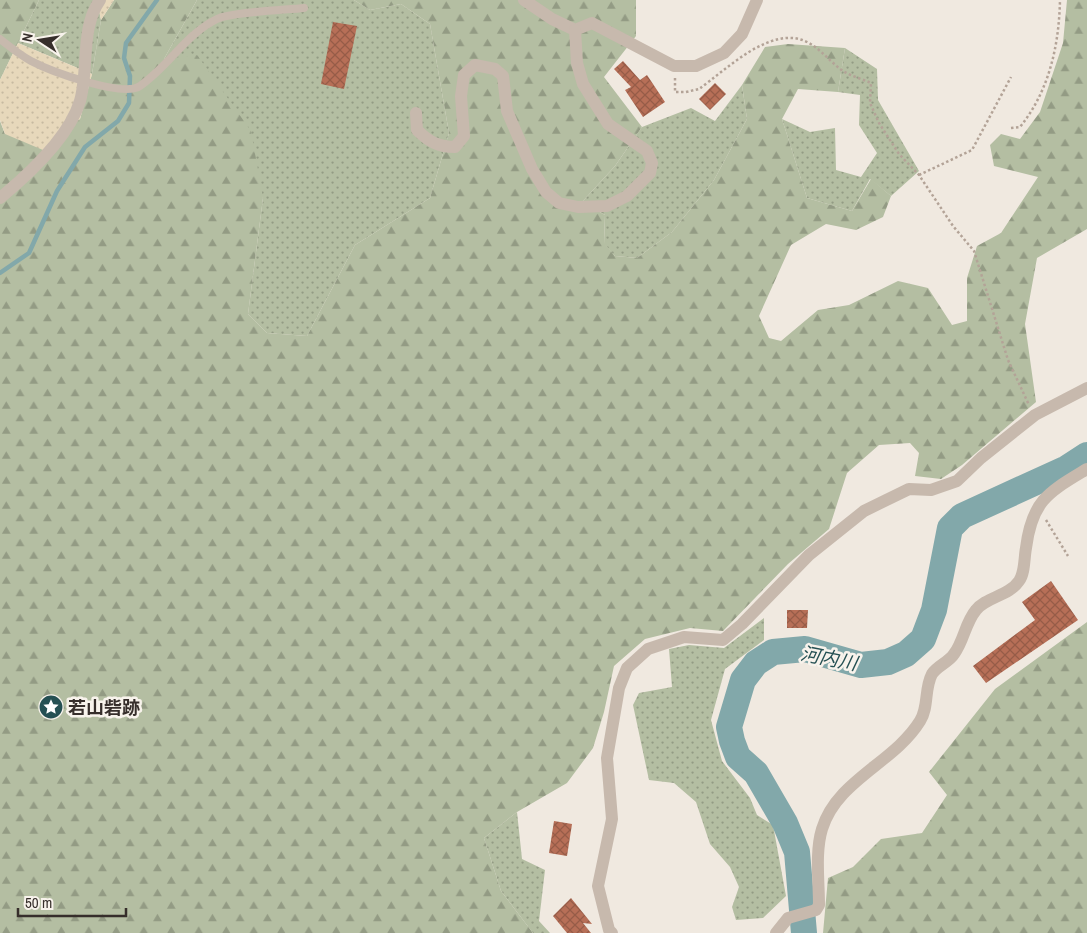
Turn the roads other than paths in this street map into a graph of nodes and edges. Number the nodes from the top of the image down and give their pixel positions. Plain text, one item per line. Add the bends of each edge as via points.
1 (100, 0) edge
2 (524, 0) edge
3 (758, 0) edge
4 (304, 8) dead end
5 (575, 30) junction
6 (0, 40) edge
7 (84, 80) junction
8 (416, 113) dead end
9 (0, 198) edge
10 (1087, 388) edge
11 (1087, 469) edge
12 (612, 933) edge
13 (776, 933) edge

1 - 7 street via 91,25
2 - 5 street
3 - 5 street via 742,34 724,53 696,66 674,66 592,23
4 - 7 lane via 219,18 194,33 175,56 139,88 120,90
5 - 8 street via 577,63 584,84 608,124 647,151 652,163 650,173 627,196 606,206 578,207 560,202 546,192 532,169 507,111 503,76 495,69 475,65 464,75 461,96 464,136 456,147 442,147 425,138 417,130
6 - 7 lane via 32,62
7 - 9 street via 80,101 70,122 44,157
10 - 12 street via 1035,415 957,481 930,490 909,489 864,511 809,555 723,640 684,637 648,649 627,668 619,688 607,758 612,820 598,886
11 - 13 street via 1042,500 1027,536 1019,581 1007,592 977,608 954,654 933,672 920,721 894,751 843,794 822,829 819,905 816,910 788,918

